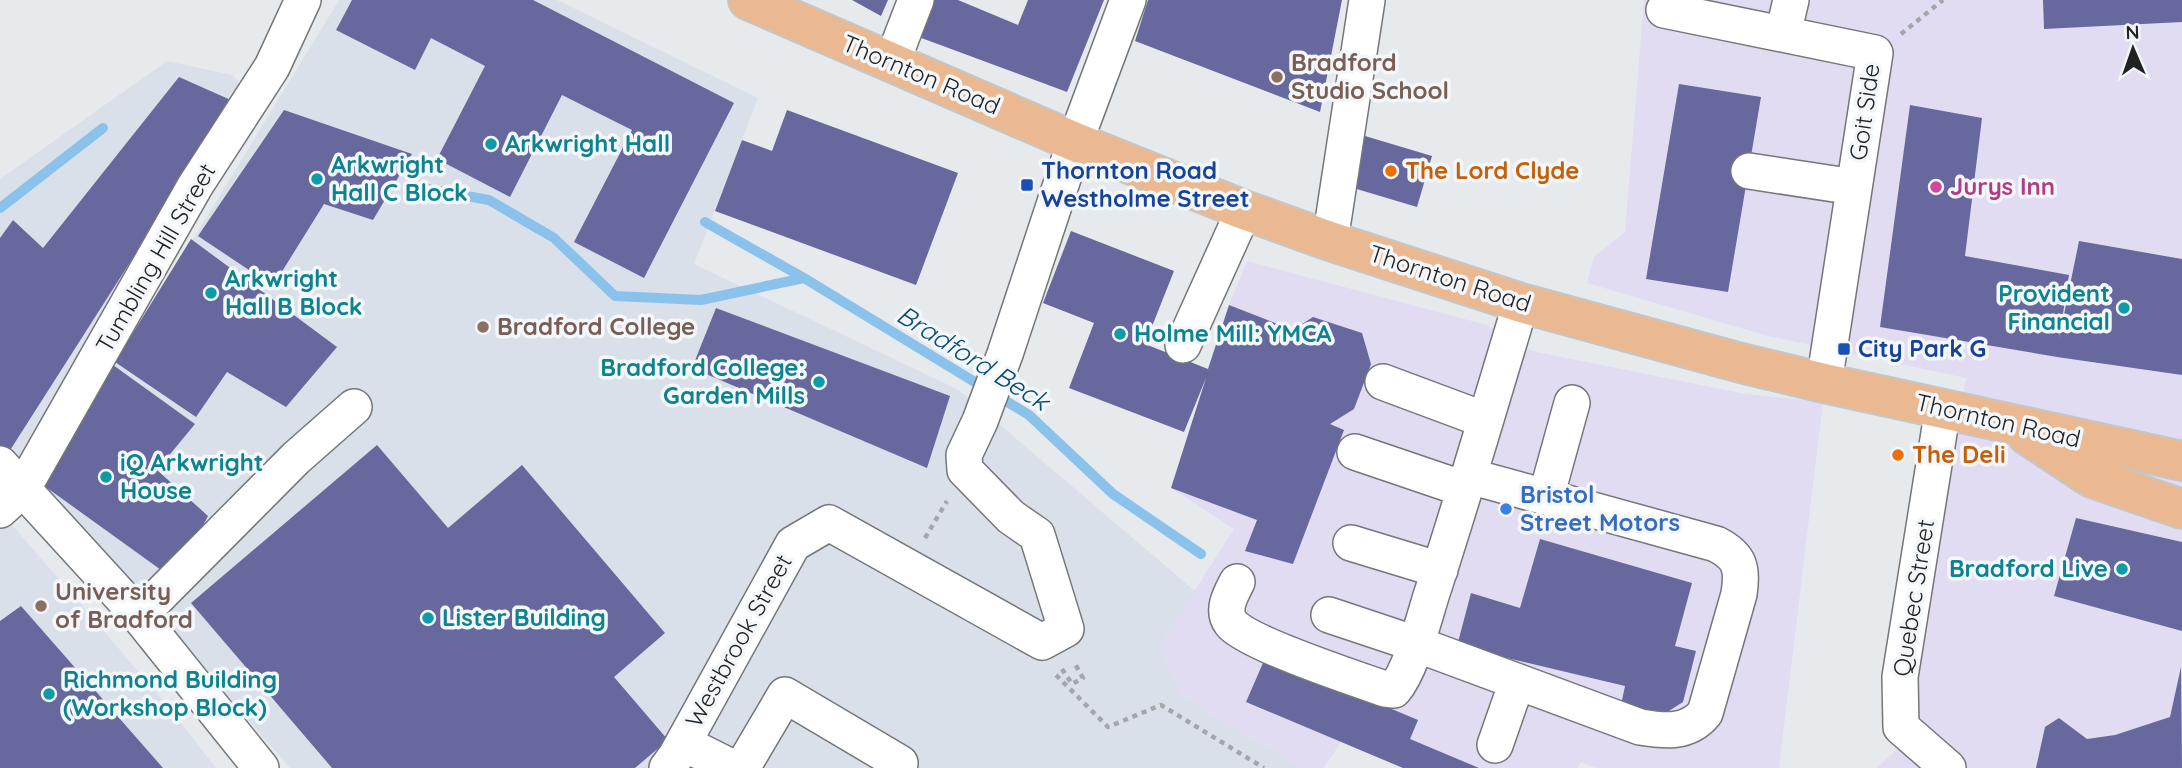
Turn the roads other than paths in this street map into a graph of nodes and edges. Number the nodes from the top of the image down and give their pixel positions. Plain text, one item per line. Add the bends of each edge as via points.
1 (303, 0) edge
2 (748, 0) edge
3 (916, 0) edge
4 (1128, 0) edge
5 (1367, 0) edge
6 (1791, 0) edge
7 (1686, 9) edge
8 (1783, 34) junction
9 (892, 62) junction
10 (1075, 142) junction
11 (1748, 171) dead end
12 (1854, 187) junction
13 (1244, 210) junction
14 (1330, 241) junction
15 (1521, 303) junction
16 (1183, 345) dead end
17 (1383, 382) dead end
18 (1824, 383) junction
19 (1572, 403) dead end
20 (354, 407) dead end
21 (1944, 408) junction
22 (1485, 420) junction
23 (2010, 423) junction
24 (1355, 452) dead end
25 (2182, 461) edge
26 (1466, 482) junction
27 (7, 488) edge
28 (1546, 497) junction
29 (2182, 509) edge
30 (1351, 543) dead end
31 (1440, 570) junction
32 (1237, 582) dead end
33 (1329, 615) dead end
34 (139, 616) junction
35 (1416, 644) junction
36 (1517, 682) junction
37 (1495, 745) dead end
38 (675, 756) edge
39 (900, 763) dead end
40 (261, 768) edge
41 (733, 768) edge
42 (742, 768) edge
43 (1948, 768) edge

1 - 27 street, Tumbling Hill Street via 272,66
2 - 9 main road, Thornton Road
3 - 9 street
4 - 10 street
5 - 14 street
6 - 8 street
7 - 8 street, Goit Side
8 - 12 street, Goit Side via 1875,53
9 - 10 main road, Thornton Road
10 - 13 main road, Thornton Road
10 - 38 street, Westbrook Street via 1005,354 964,455 965,470 1011,517 1037,535 1066,629 1059,656 829,523 793,544
11 - 12 street
12 - 18 street, Goit Side
13 - 14 main road, Thornton Road
13 - 16 street
14 - 15 main road, Thornton Road
15 - 18 main road, Thornton Road
15 - 22 street
17 - 22 street
18 - 21 main road, Thornton Road
19 - 28 street
20 - 34 street via 296,458
21 - 23 main road, Thornton Road
21 - 43 street, Quebec Street via 1900,677 1901,726
22 - 26 street
23 - 25 main road, Thornton Road
23 - 29 main road via 2092,478
24 - 26 street
26 - 28 street
26 - 31 street
27 - 34 street
28 - 36 street via 1731,551 1741,577 1739,594 1705,713 1678,730 1640,727
30 - 31 street
31 - 35 street
32 - 35 street via 1226,613 1240,631 1385,690 1400,684
33 - 35 street
34 - 40 street
35 - 36 street
36 - 37 street
38 - 41 street
39 - 42 street via 785,695

